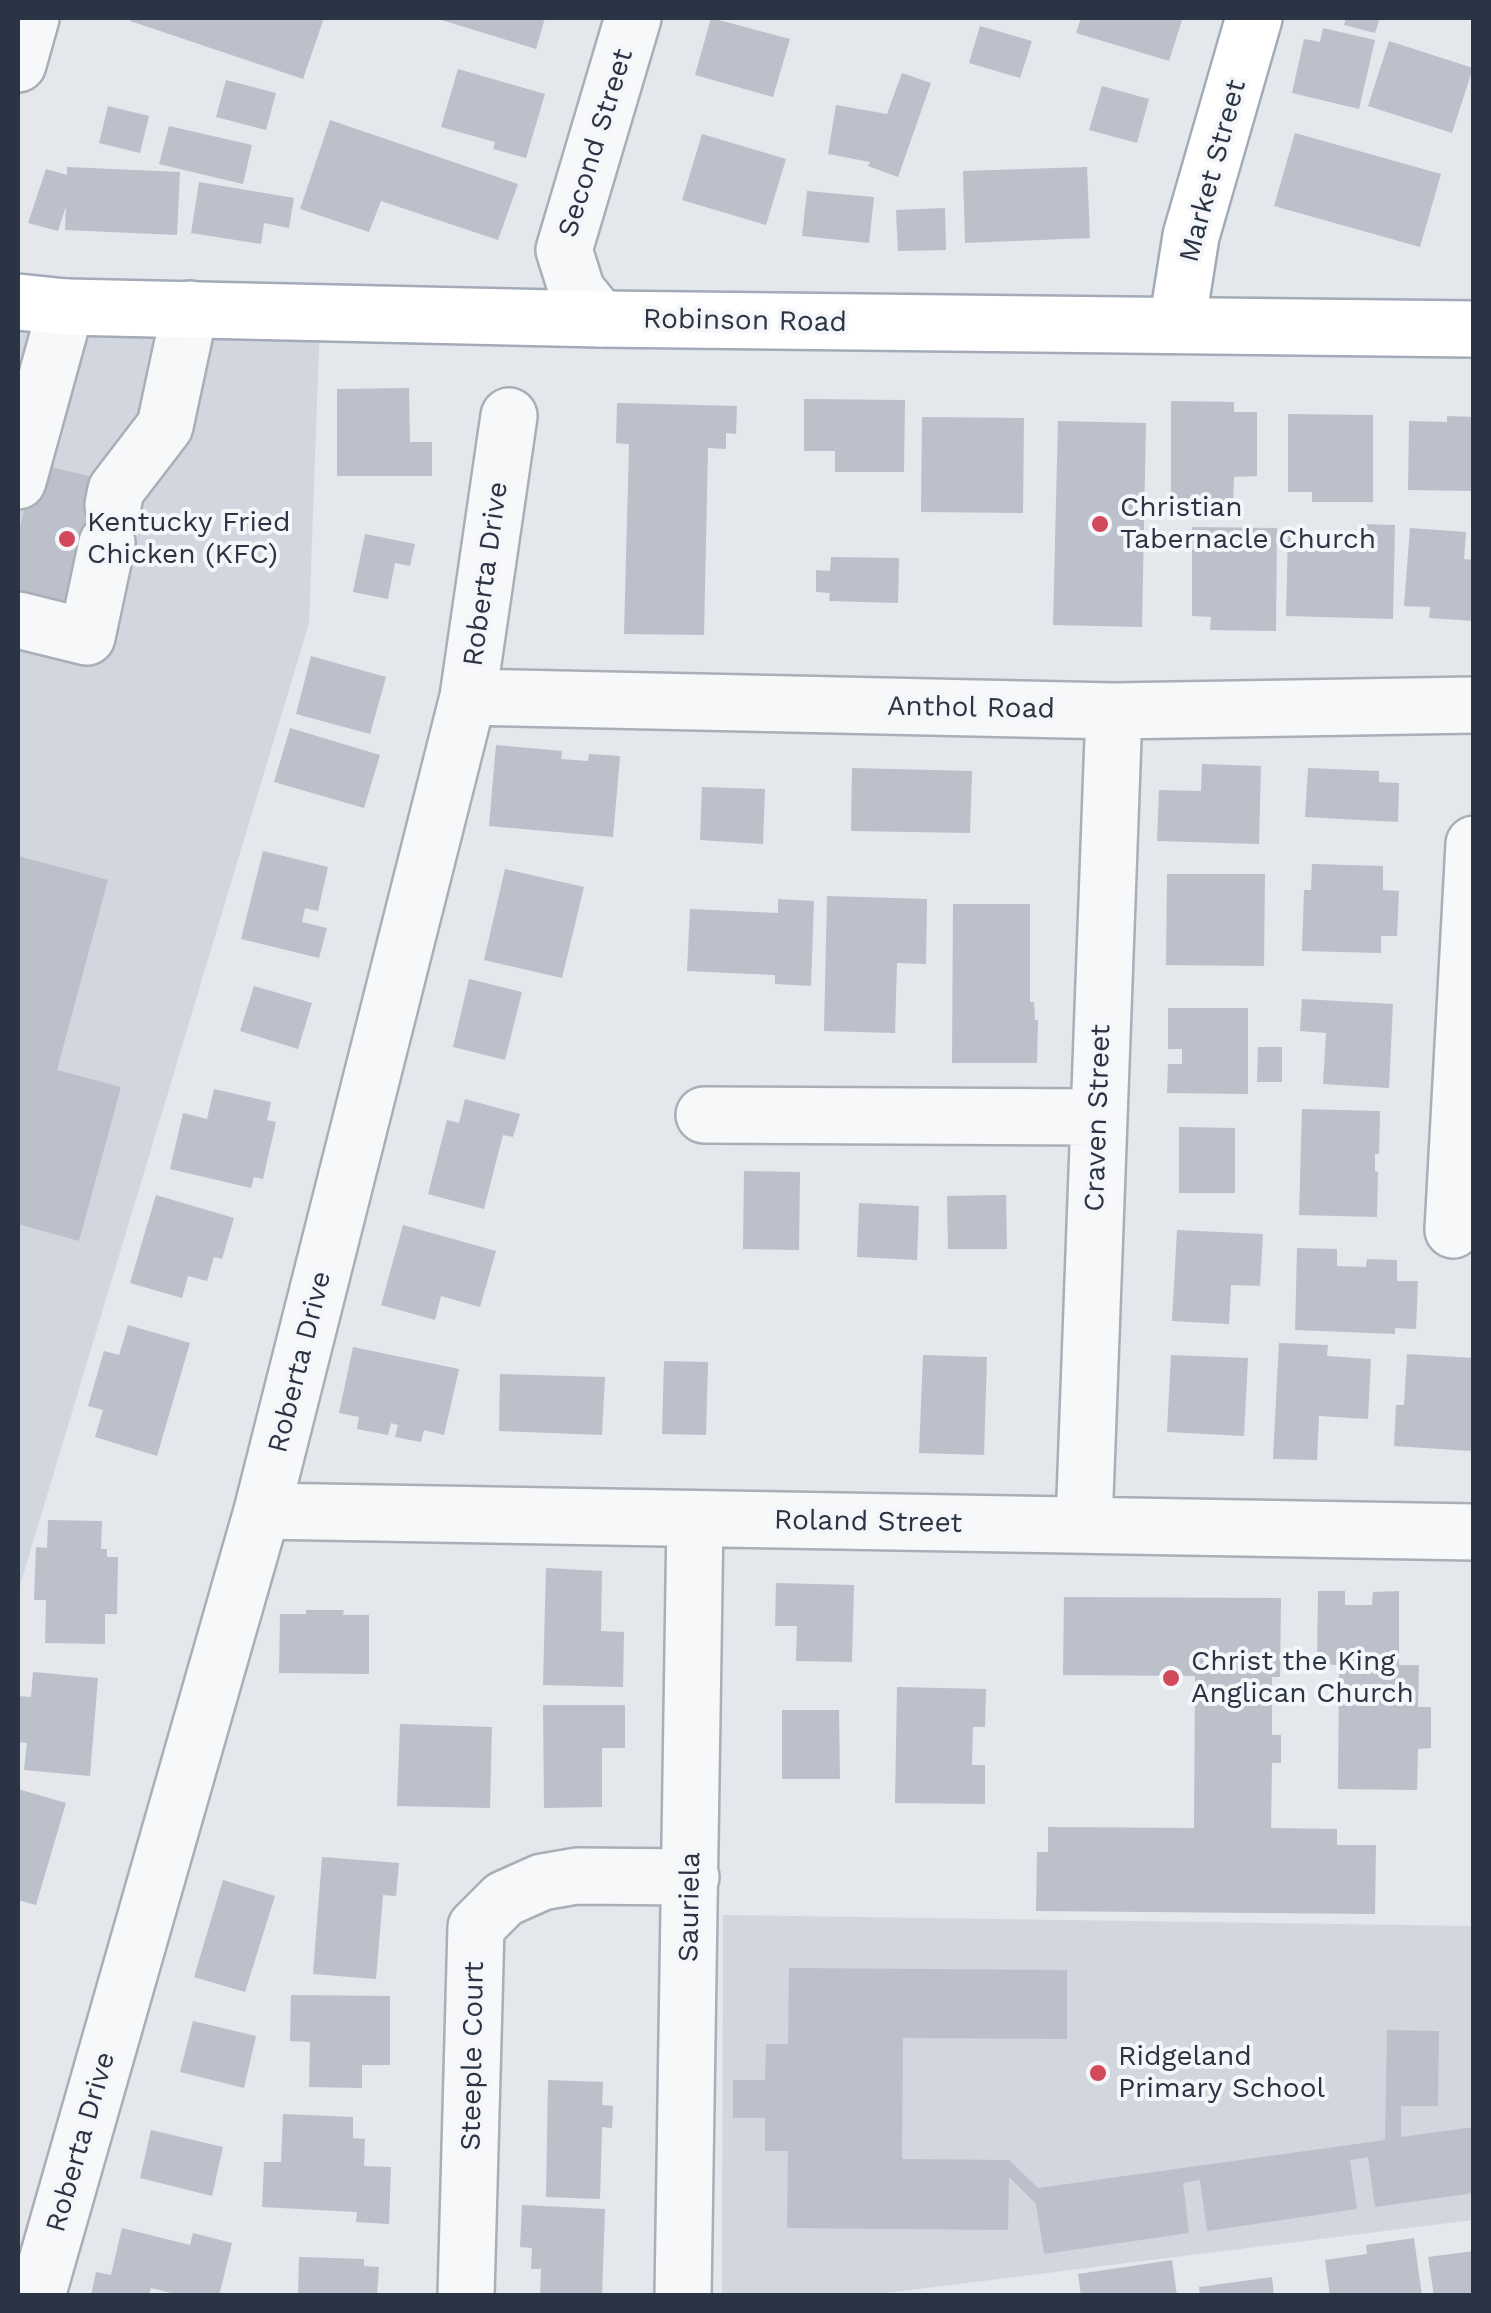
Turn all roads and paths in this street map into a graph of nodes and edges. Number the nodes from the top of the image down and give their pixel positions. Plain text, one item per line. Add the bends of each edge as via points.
1 (31, 18) edge
2 (633, 18) edge
3 (1254, 18) edge
4 (18, 64) edge
5 (42, 304) edge
6 (190, 310) junction
7 (600, 319) junction
8 (1177, 325) junction
9 (1474, 329) edge
10 (509, 416) dead end
11 (18, 481) edge
12 (18, 620) edge
13 (468, 697) junction
14 (1474, 705) edge
15 (1114, 711) junction
16 (1474, 844) edge
17 (704, 1115) dead end
18 (1098, 1117) junction
19 (1453, 1230) dead end
20 (262, 1510) junction
21 (695, 1519) junction
22 (1084, 1525) junction
23 (1474, 1532) edge
24 (691, 1877) junction
25 (36, 2296) edge
26 (466, 2296) edge
27 (683, 2296) edge

1 - 4 street
2 - 7 street, Second Street via 564,250 577,290
3 - 8 main road, Market Street via 1192,236
5 - 6 main road, Robinson Road
5 - 11 street
6 - 7 main road, Robinson Road
6 - 12 street via 165,426 116,490 87,637
7 - 8 main road, Robinson Road
8 - 9 main road, Robinson Road
10 - 13 street, Roberta Drive
13 - 15 street, Anthol Road
13 - 20 street, Roberta Drive
14 - 15 street, Anthol Road
15 - 18 street, Craven Street
16 - 19 street
17 - 18 street
18 - 22 street, Craven Street
20 - 21 street, Roland Street
20 - 25 street, Roberta Drive
21 - 22 street, Roland Street
21 - 24 street, Sauriela
22 - 23 street, Roland Street
24 - 26 street, Steeple Court via 542,1882 504,1899 476,1927
24 - 27 street, Sauriela

